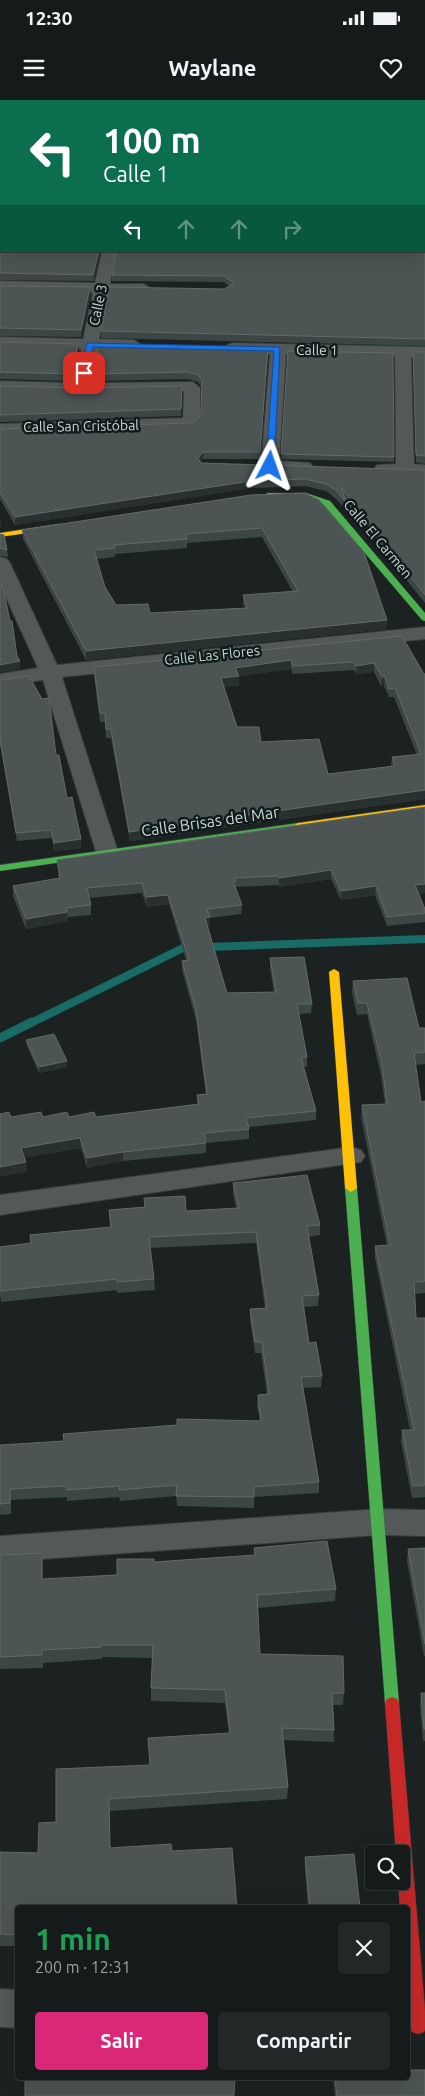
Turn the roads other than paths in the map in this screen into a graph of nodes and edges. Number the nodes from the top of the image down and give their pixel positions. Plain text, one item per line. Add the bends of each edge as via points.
1 (109, 252) edge
2 (0, 286) edge
3 (102, 288) junction
4 (160, 289) edge
5 (0, 342) edge
6 (90, 344) junction
7 (149, 346) edge
8 (218, 347) edge
9 (278, 349) junction
10 (403, 351) junction
11 (425, 352) edge
12 (0, 386) edge
13 (81, 388) junction
14 (0, 429) edge
15 (318, 467) edge
16 (367, 468) edge
17 (405, 469) junction
18 (425, 470) edge
19 (259, 496) edge
20 (68, 525) edge
21 (0, 535) edge
22 (0, 563) edge
23 (425, 618) edge
24 (425, 633) edge
25 (51, 673) junction
26 (0, 680) edge
27 (425, 808) edge
28 (107, 852) junction
29 (0, 868) edge
30 (334, 972) dead end
31 (351, 1156) junction
32 (0, 1205) edge
33 (379, 1522) junction
34 (425, 1523) edge
35 (0, 1549) edge
36 (408, 1905) edge
37 (410, 1933) edge
38 (0, 2008) edge
39 (15, 2009) edge
40 (417, 2026) edge

1 - 3 street, Calle 3
2 - 3 street
3 - 4 street
3 - 6 street, Calle 3
5 - 6 street
6 - 7 street
6 - 13 street, Calle 3
8 - 9 street, Calle 1
9 - 10 street, Calle 1
9 - 15 street via 261,466
10 - 11 street, Calle 1
10 - 17 street
12 - 13 street
13 - 14 street, Calle San Cristóbal via 190,386 191,421 182,424
16 - 17 street
17 - 18 street
19 - 23 street, Calle El Carmen via 305,494 327,503
20 - 21 street
22 - 25 street
24 - 25 street, Calle Las Flores
25 - 26 street, Calle Las Flores
25 - 28 street
27 - 28 street, Calle Brisas del Mar
28 - 29 street, Calle Brisas del Mar
30 - 31 street
31 - 32 street
31 - 33 street
33 - 34 street
33 - 35 street
33 - 36 street
37 - 40 street
38 - 39 street

